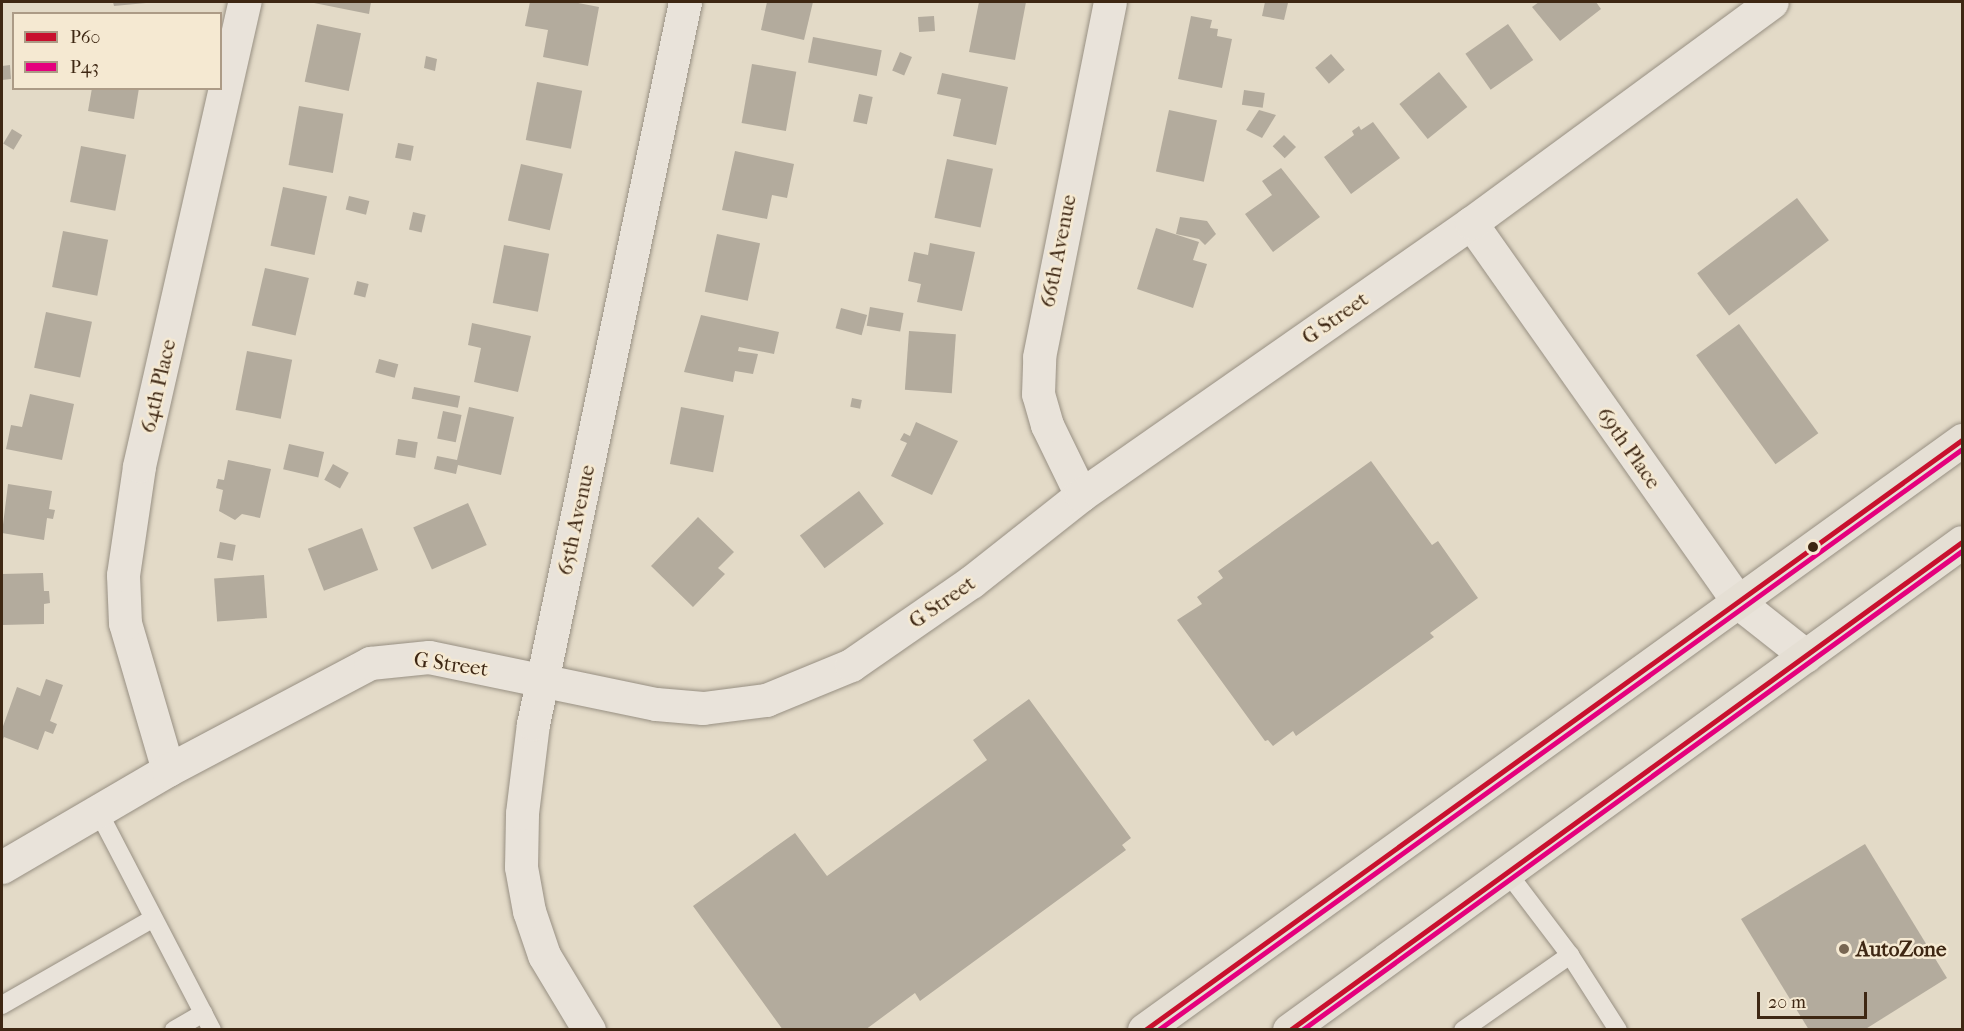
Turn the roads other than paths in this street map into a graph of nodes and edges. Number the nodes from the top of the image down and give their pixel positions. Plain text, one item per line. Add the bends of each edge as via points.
1 (244, 2) edge
2 (685, 2) edge
3 (1110, 2) edge
4 (1772, 2) edge
5 (1471, 223) junction
6 (1962, 440) edge
7 (1081, 495) junction
8 (1962, 542) edge
9 (1739, 603) junction
10 (1806, 656) junction
11 (543, 680) junction
12 (168, 770) junction
13 (98, 811) junction
14 (2, 867) edge
15 (1507, 872) junction
16 (152, 918) junction
17 (1569, 955) junction
18 (2, 1005) edge
19 (203, 1013) junction
20 (174, 1029) edge
21 (212, 1029) edge
22 (589, 1029) edge
23 (1144, 1029) edge
24 (1289, 1029) edge
25 (1463, 1029) edge
26 (1617, 1029) edge

1 - 12 street, 64th Place via 139,466 123,575 125,623
2 - 11 street, 65th Avenue
3 - 7 street, 66th Avenue via 1039,357 1038,394 1047,425
4 - 5 street, G Street
5 - 7 street, G Street
5 - 9 street, 69th Place
6 - 9 main road
7 - 11 street, G Street via 971,582 851,665 798,690 766,700 703,708 656,704
8 - 10 main road
9 - 10 street, 69th Place
9 - 23 main road
10 - 15 main road
11 - 12 street, G Street via 429,657 370,663
11 - 22 street, 65th Avenue via 522,813 525,891 544,955 565,996
12 - 13 street, G Street
13 - 14 street, G Street
13 - 16 lane
15 - 17 lane
15 - 24 main road
16 - 18 lane
16 - 19 lane
17 - 25 lane
17 - 26 lane
19 - 20 lane
19 - 21 lane

